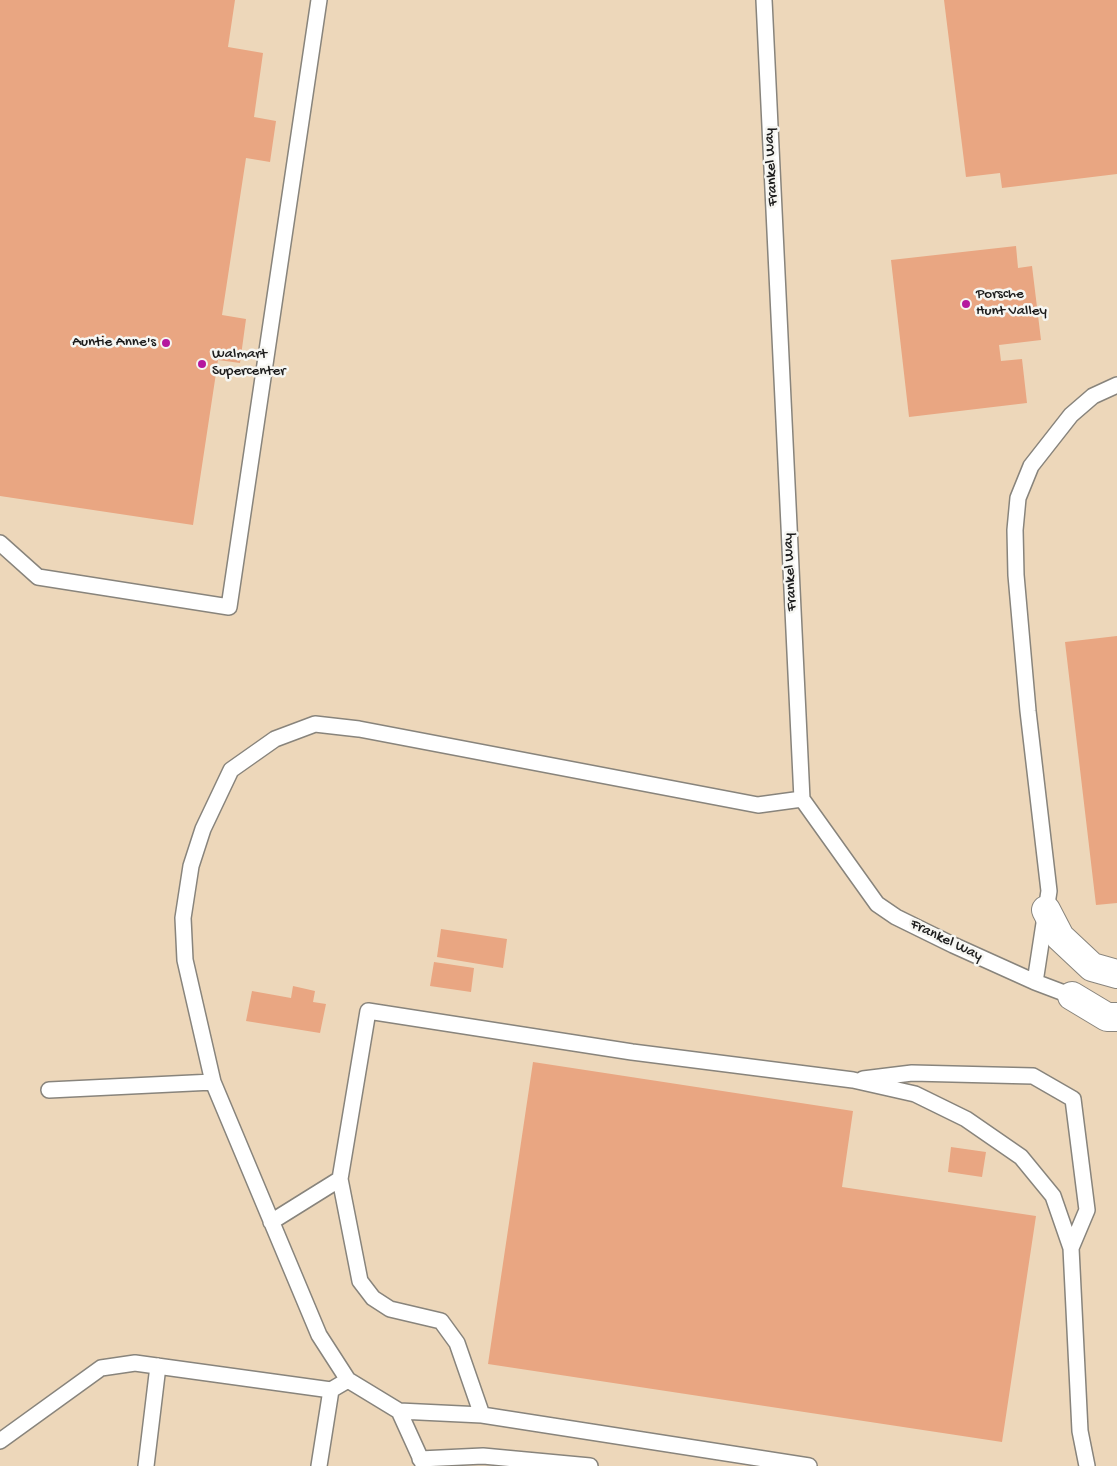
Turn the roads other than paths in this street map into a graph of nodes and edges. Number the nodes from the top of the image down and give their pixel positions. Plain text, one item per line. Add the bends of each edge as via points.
1 (319, 0) edge
2 (764, 0) edge
3 (1117, 384) edge
4 (0, 543) edge
5 (802, 799) junction
6 (1046, 910) junction
7 (1117, 974) edge
8 (1034, 982) junction
9 (1117, 986) edge
10 (1072, 996) junction
11 (1117, 1017) edge
12 (853, 1080) junction
13 (213, 1082) junction
14 (49, 1090) dead end
15 (340, 1178) junction
16 (272, 1222) junction
17 (1071, 1248) junction
18 (158, 1366) junction
19 (348, 1380) junction
20 (331, 1390) junction
21 (399, 1411) junction
22 (482, 1414) junction
23 (0, 1441) edge
24 (422, 1462) edge
25 (146, 1466) edge
26 (319, 1466) edge
27 (590, 1466) edge
28 (809, 1466) edge
29 (1088, 1466) edge

1 - 4 lane via 229,607 38,577
2 - 5 lane, Frankel Way
3 - 6 lane via 1093,396 1071,415 1031,466 1018,498 1016,575 1049,891
5 - 8 lane, Frankel Way via 877,904 896,917
5 - 13 lane via 758,805 360,729 316,724 275,739 231,770 203,829 191,866 183,918 185,960
6 - 7 street via 1060,937 1092,967
6 - 8 lane
8 - 10 lane, Frankel Way
9 - 10 street
10 - 11 street, Frankel Way via 1106,1017
12 - 15 lane via 632,1052 368,1012
12 - 17 lane via 915,1094 966,1119 1020,1158 1053,1196
12 - 17 lane via 912,1072 1033,1076 1072,1099 1086,1210
13 - 14 lane
13 - 16 lane
15 - 16 lane
15 - 22 lane via 360,1280 373,1298 390,1309 441,1321 457,1343
16 - 19 lane via 319,1335
17 - 29 lane via 1080,1431
18 - 20 lane
18 - 23 lane via 135,1363 101,1368
18 - 25 lane
19 - 20 lane
19 - 21 lane
20 - 26 lane
21 - 22 lane
21 - 24 lane
22 - 28 lane
24 - 27 lane via 483,1456

